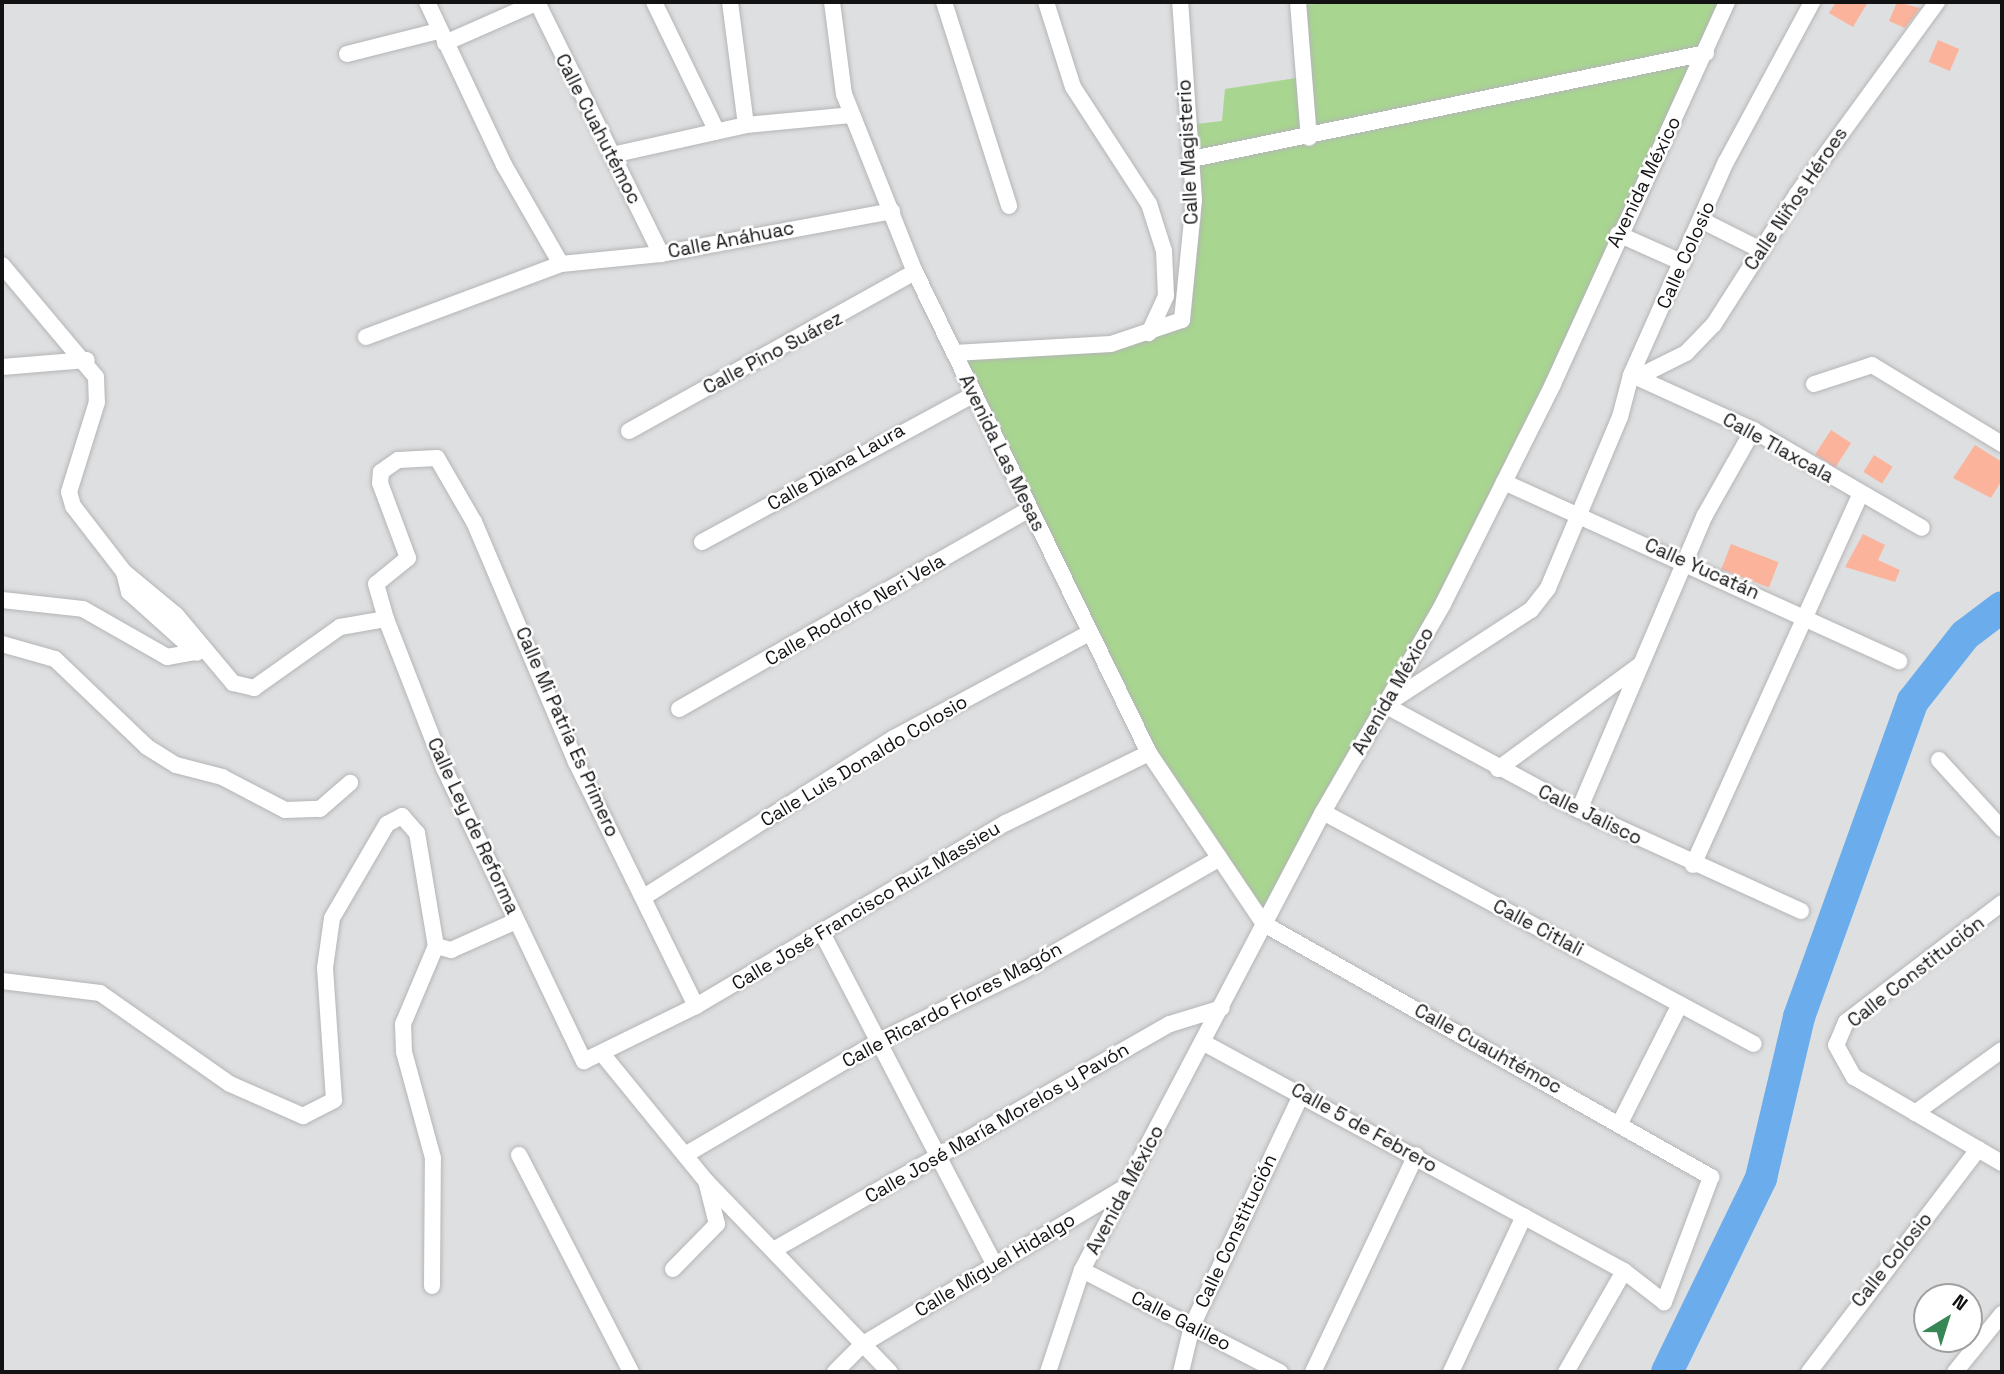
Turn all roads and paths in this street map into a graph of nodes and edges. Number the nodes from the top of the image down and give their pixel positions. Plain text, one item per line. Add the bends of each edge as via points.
1 (427, 2) edge
2 (537, 2) edge
3 (654, 2) edge
4 (730, 2) edge
5 (832, 2) edge
6 (944, 2) edge
7 (1046, 2) edge
8 (1180, 2) edge
9 (1298, 2) edge
10 (1727, 2) edge
11 (1811, 2) edge
12 (1937, 2) edge
13 (441, 37) junction
14 (1706, 53) junction
15 (347, 54) dead end
16 (851, 115) junction
17 (746, 125) junction
18 (717, 132) junction
19 (1309, 138) junction
20 (612, 155) junction
21 (1192, 159) junction
22 (1009, 206) dead end
23 (892, 211) junction
24 (1702, 220) junction
25 (1618, 234) junction
26 (1760, 250) junction
27 (662, 254) junction
28 (1683, 263) junction
29 (2, 265) edge
30 (565, 265) junction
31 (915, 272) junction
32 (1149, 333) junction
33 (366, 337) dead end
34 (954, 353) junction
35 (87, 360) junction
36 (2, 367) edge
37 (1634, 376) junction
38 (1814, 384) dead end
39 (971, 396) junction
40 (1753, 430) junction
41 (629, 431) dead end
42 (2002, 444) edge
43 (1504, 482) junction
44 (1860, 495) junction
45 (1030, 509) junction
46 (1582, 517) junction
47 (1922, 528) dead end
48 (702, 542) dead end
49 (1684, 561) junction
50 (376, 584) joint
51 (2, 600) edge
52 (1805, 615) junction
53 (387, 618) junction
54 (1089, 633) junction
55 (2, 644) edge
56 (201, 651) junction
57 (1899, 661) dead end
58 (1641, 665) junction
59 (1385, 705) junction
60 (679, 709) dead end
61 (1149, 752) junction
62 (1939, 760) dead end
63 (1498, 769) junction
64 (351, 783) dead end
65 (1579, 810) junction
66 (1323, 812) junction
67 (2002, 829) edge
68 (1220, 858) junction
69 (1693, 865) junction
70 (644, 897) junction
71 (2002, 903) edge
72 (1801, 911) dead end
73 (516, 921) junction
74 (1264, 923) junction
75 (822, 933) junction
76 (436, 946) junction
77 (2, 981) edge
78 (1680, 1004) junction
79 (696, 1006) junction
80 (1222, 1008) junction
81 (879, 1041) junction
82 (1203, 1042) junction
83 (1753, 1044) dead end
84 (2002, 1050) edge
85 (604, 1056) junction
86 (584, 1061) joint
87 (1302, 1093) junction
88 (1915, 1114) junction
89 (1620, 1123) junction
90 (1978, 1149) junction
91 (519, 1155) dead end
92 (685, 1155) junction
93 (1416, 1155) junction
94 (937, 1157) junction
95 (2002, 1163) edge
96 (1711, 1177) joint
97 (706, 1181) junction
98 (1126, 1186) junction
99 (1524, 1216) junction
100 (777, 1248) junction
101 (994, 1264) junction
102 (673, 1269) dead end
103 (1082, 1270) junction
104 (1624, 1271) junction
105 (432, 1286) dead end
106 (2002, 1314) edge
107 (1192, 1326) junction
108 (863, 1344) junction
109 (631, 1372) edge
110 (835, 1372) edge
111 (890, 1372) edge
112 (1048, 1372) edge
113 (1181, 1372) edge
114 (1280, 1372) edge
115 (1313, 1372) edge
116 (1451, 1372) edge
117 (1566, 1372) edge
118 (1809, 1372) edge
119 (1955, 1372) edge

1 - 13 street
2 - 13 street
2 - 20 street, Calle Cuahutémoc
3 - 18 street
4 - 17 street
5 - 16 street, Avenida Las Mesas
6 - 22 street
7 - 32 street via 1073,87 1149,204 1164,251 1166,296
8 - 21 street, Calle Magisterio
9 - 19 street
10 - 14 street, Avenida México
11 - 24 street, Calle Colosio
12 - 26 street, Calle Niños Héroes
13 - 15 street
13 - 30 street
14 - 19 street
14 - 25 street, Avenida México
16 - 17 street
16 - 23 street, Avenida Las Mesas
17 - 18 street
18 - 20 street
19 - 21 street
20 - 27 street, Calle Cuahutémoc
21 - 32 street, Calle Magisterio via 1188,310 1182,320
23 - 27 street, Calle Anáhuac
23 - 31 street, Avenida Las Mesas
24 - 26 street
24 - 28 street, Calle Colosio
25 - 28 street
25 - 43 street, Avenida México
26 - 37 street, Calle Niños Héroes via 1714,324 1686,353
27 - 30 street, Calle Anáhuac
28 - 37 street, Calle Colosio
29 - 35 street
30 - 33 street, Calle Anáhuac
31 - 34 street, Avenida Las Mesas
31 - 41 street, Calle Pino Suárez
32 - 34 street, Calle Magisterio via 1111,344
34 - 39 street, Avenida Las Mesas
35 - 36 street
35 - 56 street via 96,377 97,402 69,492 124,572 136,599
37 - 40 street, Calle Tlaxcala
37 - 46 street, Calle Colosio
38 - 42 street via 1872,365
39 - 45 street, Avenida Las Mesas
39 - 48 street, Calle Diana Laura
40 - 44 street, Calle Tlaxcala
40 - 49 street
43 - 46 street, Calle Yucatán
43 - 59 street, Avenida México
44 - 47 street, Calle Tlaxcala
44 - 52 street
45 - 54 street, Avenida Las Mesas
45 - 60 street, Calle Rodolfo Neri Vela
46 - 49 street, Calle Yucatán
46 - 59 street, Calle Colosio via 1531,610
49 - 52 street, Calle Yucatán
49 - 58 street
50 - 53 street, Calle Ley de Reforma
50 - 70 street, Calle Mi Patria Es Primero via 403,567 408,558 380,483 381,472 398,460 437,458 474,522 576,762
51 - 56 street via 61,603 167,657
52 - 57 street, Calle Yucatán
52 - 69 street
53 - 56 street via 340,627 246,690
53 - 73 street, Calle Ley de Reforma via 444,768
54 - 61 street, Avenida Las Mesas
54 - 70 street, Calle Luis Donaldo Colosio via 894,738
55 - 64 street via 55,659 147,747 176,765 222,777 285,810 320,809
58 - 63 street
58 - 65 street
59 - 63 street, Calle Jalisco
59 - 66 street, Avenida México
61 - 68 street, Avenida Las Mesas
61 - 75 street, Calle José Francisco Ruiz Massieu via 1006,823
62 - 67 street
63 - 65 street, Calle Jalisco
65 - 69 street, Calle Jalisco
66 - 74 street, Avenida México
66 - 78 street, Calle Citlali
68 - 74 street
68 - 81 street, Calle Ricardo Flores Magón via 1021,972
69 - 72 street, Calle Jalisco
70 - 79 street, Calle Mi Patria Es Primero
71 - 88 street, Calle Constitución via 1846,1022 1836,1045 1854,1077
73 - 76 street via 451,950
73 - 86 street, Calle Ley de Reforma
74 - 80 street, Avenida México
74 - 89 street, Calle Cuauhtémoc
75 - 79 street, Calle José Francisco Ruiz Massieu
75 - 81 street
76 - 77 street via 417,833 402,816 374,840 332,918 326,968 334,1100 303,1116 230,1084 100,993
76 - 105 street via 403,1024 404,1052 433,1157
78 - 83 street, Calle Citlali
78 - 89 street
79 - 85 street, Calle José Francisco Ruiz Massieu
80 - 82 street, Avenida México
80 - 94 street, Calle José María Morelos y Pavón via 1170,1024
81 - 92 street, Calle Ricardo Flores Magón
81 - 94 street
82 - 87 street, Calle 5 de Febrero
82 - 98 street, Avenida México
84 - 88 street
85 - 86 street, Calle José Francisco Ruiz Massieu
85 - 92 street
87 - 93 street, Calle 5 de Febrero
87 - 107 street, Calle Constitución
88 - 90 street
89 - 96 street, Calle Cuauhtémoc
90 - 95 street
90 - 118 street, Calle Colosio
91 - 109 street
92 - 97 street
93 - 99 street, Calle 5 de Febrero
93 - 115 street
94 - 100 street, Calle José María Morelos y Pavón
94 - 101 street
96 - 104 street, Calle 5 de Febrero via 1664,1302
97 - 100 street
97 - 102 street via 717,1224
98 - 101 street, Calle Miguel Hidalgo
98 - 103 street, Avenida México
99 - 104 street, Calle 5 de Febrero
99 - 116 street
100 - 108 street
101 - 108 street, Calle Miguel Hidalgo
103 - 107 street, Calle Galileo
103 - 112 street, Avenida México
104 - 117 street
106 - 119 street
107 - 113 street, Calle Constitución
107 - 114 street, Calle Galileo
108 - 110 street, Calle Miguel Hidalgo
108 - 111 street

